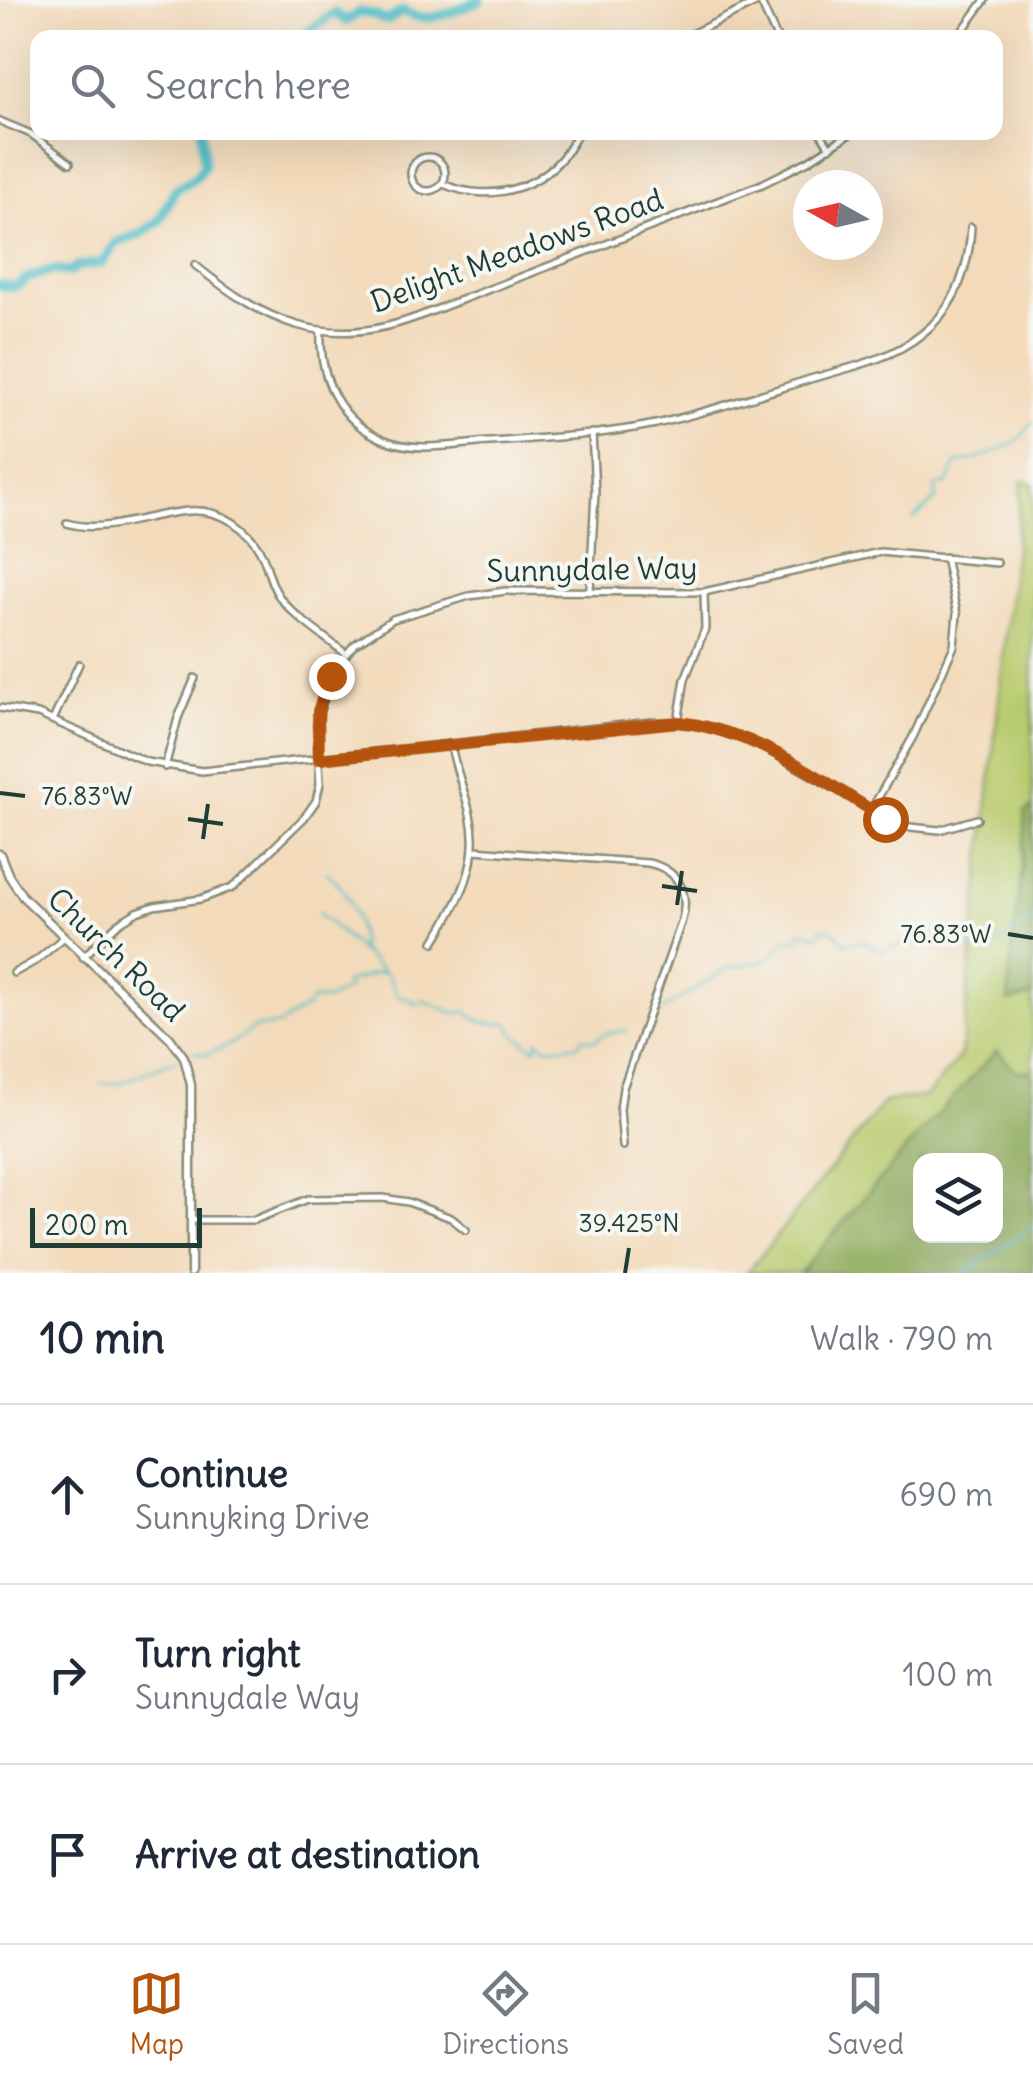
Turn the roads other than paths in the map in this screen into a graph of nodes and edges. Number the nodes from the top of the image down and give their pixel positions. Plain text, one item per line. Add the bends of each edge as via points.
1 (985, 0) edge
2 (761, 1) edge
3 (700, 30) edge
4 (774, 30) edge
5 (963, 30) edge
6 (0, 121) edge
7 (30, 134) edge
8 (39, 140) edge
9 (574, 140) edge
10 (825, 140) edge
11 (842, 140) edge
12 (830, 148) junction
13 (70, 163) dead end
14 (443, 184) junction
15 (971, 228) dead end
16 (195, 265) dead end
17 (322, 330) junction
18 (592, 434) junction
19 (68, 522) dead end
20 (945, 556) junction
21 (997, 562) dead end
22 (590, 590) junction
23 (704, 592) junction
24 (346, 654) junction
25 (79, 664) dead end
26 (195, 678) dead end
27 (0, 708) edge
28 (53, 720) junction
29 (678, 722) junction
30 (451, 744) junction
31 (319, 759) junction
32 (165, 767) junction
33 (871, 810) junction
34 (977, 819) dead end
35 (474, 850) junction
36 (0, 854) edge
37 (63, 938) junction
38 (434, 942) dead end
39 (83, 957) junction
40 (14, 973) dead end
41 (623, 1146) dead end
42 (191, 1220) junction
43 (466, 1230) dead end
44 (191, 1273) edge

1 - 5 street
2 - 3 street
2 - 4 street
6 - 7 street
8 - 13 street
9 - 14 street via 552,168 505,192 476,195
10 - 12 street
11 - 12 street, Delight Meadows Road
12 - 17 street, Delight Meadows Road via 746,190 405,322
14 - 14 street via 419,188 411,176 414,165 428,156 440,161
15 - 18 street via 965,269 949,303 896,351 671,420
16 - 17 street, Delight Meadows Road via 251,307
17 - 18 street via 323,367 334,396 355,422 383,440 427,446
18 - 22 street
19 - 24 street via 88,527 194,511 228,519 257,545 279,597
20 - 21 street, Sunnydale Way
20 - 23 street, Sunnydale Way via 880,552
20 - 33 street via 957,614 954,646
22 - 23 street, Sunnydale Way
22 - 24 street, Sunnydale Way via 506,591 448,602 382,624
23 - 29 street via 706,629 685,679
24 - 31 street, Sunnydale Way via 321,700
25 - 28 street
26 - 32 street
27 - 28 street
28 - 32 street
29 - 30 street
29 - 33 street via 750,740
30 - 31 street
30 - 35 street
31 - 32 street via 214,771
31 - 39 street, Sunnydale Way via 311,810 244,880 214,896 136,912
33 - 34 street via 918,830
35 - 38 street via 460,899
35 - 41 street via 648,863 669,870 682,886 682,920 623,1088
36 - 37 street, Church Road via 17,889
37 - 39 street, Church Road
37 - 40 street
39 - 42 street, Church Road via 165,1033 186,1062
42 - 43 street via 259,1219 308,1199 382,1198 451,1218
42 - 44 street, Church Road

